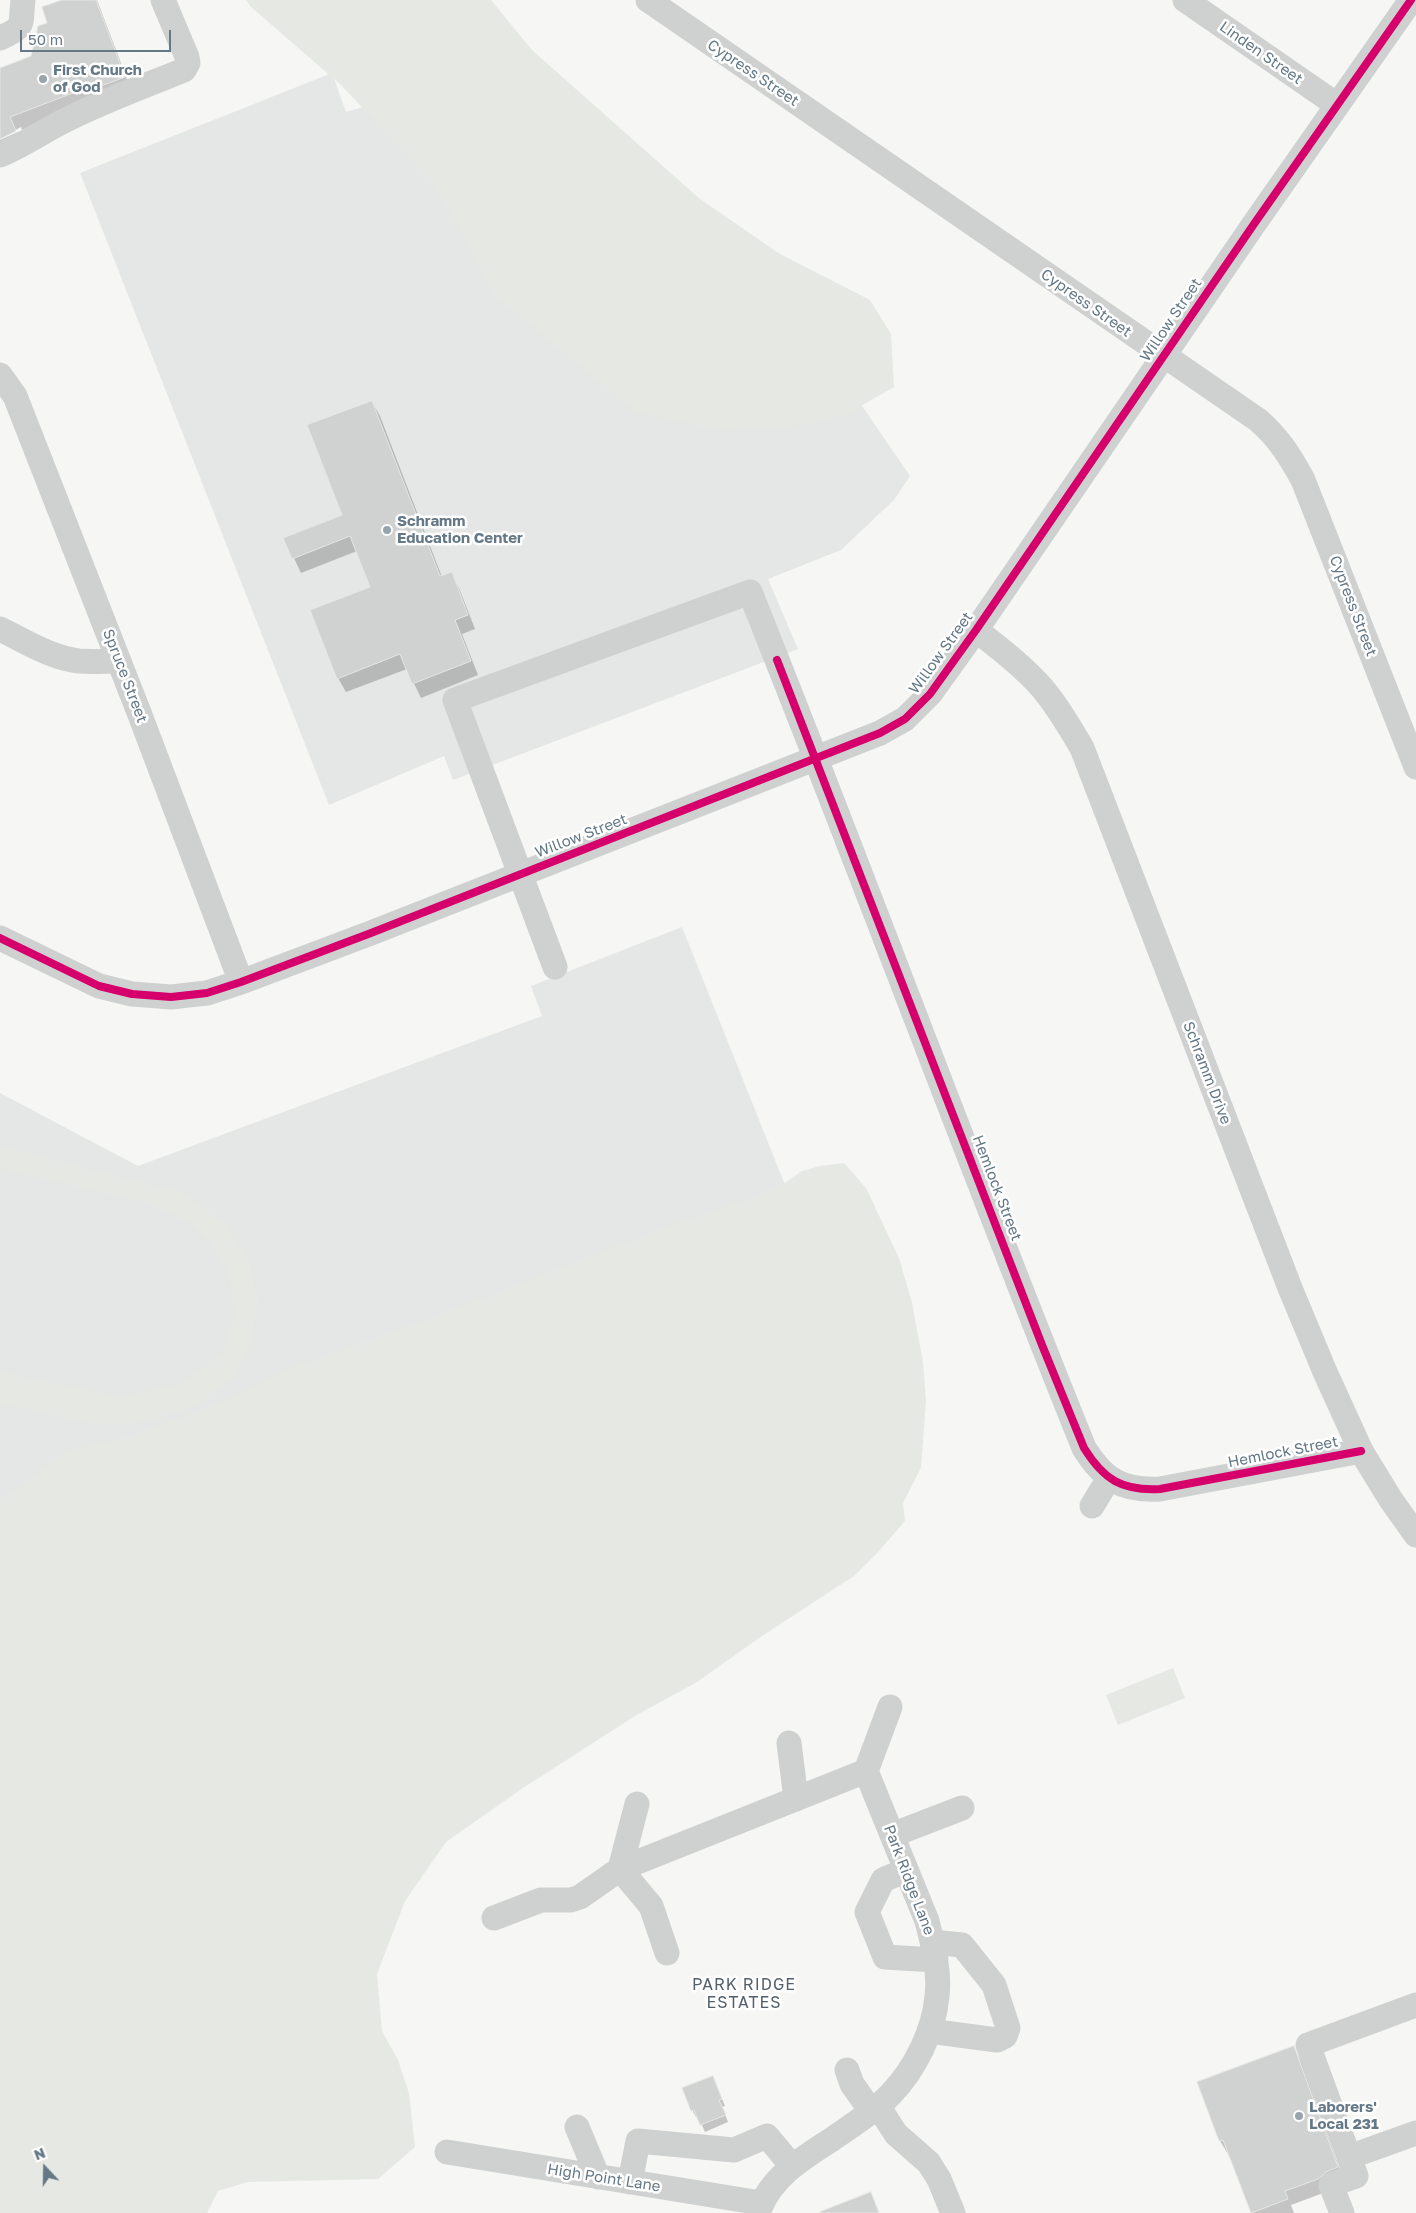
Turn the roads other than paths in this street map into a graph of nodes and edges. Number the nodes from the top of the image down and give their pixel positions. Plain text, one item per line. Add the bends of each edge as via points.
1 (163, 0) edge
2 (648, 0) edge
3 (1185, 0) edge
4 (1411, 0) edge
5 (22, 11) edge
6 (0, 38) edge
7 (1337, 105) junction
8 (0, 154) edge
9 (1164, 356) junction
10 (0, 375) edge
11 (0, 629) edge
12 (976, 630) junction
13 (118, 660) junction
14 (816, 758) junction
15 (1416, 768) edge
16 (520, 875) junction
17 (0, 938) edge
18 (554, 967) dead end
19 (241, 982) junction
20 (1361, 1451) junction
21 (1109, 1478) junction
22 (1092, 1506) dead end
23 (1416, 1535) edge
24 (890, 1707) dead end
25 (789, 1743) dead end
26 (866, 1771) junction
27 (796, 1798) junction
28 (637, 1804) dead end
29 (962, 1808) dead end
30 (892, 1835) junction
31 (620, 1869) junction
32 (906, 1870) junction
33 (494, 1918) dead end
34 (934, 1951) junction
35 (667, 1953) dead end
36 (1416, 2005) edge
37 (929, 2031) junction
38 (847, 2070) dead end
39 (875, 2108) junction
40 (577, 2127) dead end
41 (1416, 2132) edge
42 (446, 2152) dead end
43 (1349, 2157) junction
44 (792, 2166) junction
45 (598, 2177) junction
46 (630, 2182) junction
47 (759, 2208) edge
48 (953, 2213) edge
49 (1342, 2213) edge

1 - 8 street via 187,57 184,70 99,104
2 - 9 street, Cypress Street
3 - 7 street, Linden Street
4 - 7 street, Willow Street
5 - 6 street via 17,30
7 - 9 street, Willow Street
9 - 12 street, Willow Street
9 - 15 street, Cypress Street via 1258,420 1287,451 1314,506
10 - 13 street, Spruce Street via 15,396
11 - 13 street via 63,657
12 - 14 street, Willow Street via 930,694 904,719 880,733
12 - 20 street, Schramm Drive via 1039,684 1063,715 1082,748 1290,1288
13 - 19 street, Spruce Street
14 - 16 street, Willow Street
14 - 16 street, Hemlock Street via 750,592 455,700
14 - 21 street, Hemlock Street via 1084,1448
16 - 18 street
16 - 19 street, Willow Street
17 - 19 street, Willow Street via 82,980 132,994 189,996
20 - 21 street, Hemlock Street via 1160,1489 1144,1490 1121,1485
20 - 23 street, Schramm Drive
21 - 22 street
24 - 26 street
25 - 27 street
26 - 27 street
26 - 30 street, Park Ridge Lane
27 - 31 street
28 - 31 street
29 - 30 street
30 - 32 street, Park Ridge Lane
31 - 33 street via 580,1897 542,1900
31 - 35 street via 651,1906
32 - 34 street, Park Ridge Lane via 927,1921
32 - 34 street via 883,1880 867,1912 885,1958
34 - 37 street, Park Ridge Lane via 937,1997
34 - 37 street via 962,1945 994,1985 1008,2028 1005,2036 997,2040
36 - 43 street via 1308,2045
37 - 39 street, Park Ridge Lane via 902,2080
38 - 39 street via 852,2084
39 - 44 street, Park Ridge Lane
39 - 48 street via 896,2134 929,2163
40 - 45 street
41 - 43 street
42 - 45 street, High Point Lane
43 - 49 street via 1356,2176 1331,2185
44 - 46 street via 767,2136 734,2150 638,2141
44 - 47 street, Park Ridge Lane via 776,2181
45 - 46 street, High Point Lane
46 - 47 street, High Point Lane

